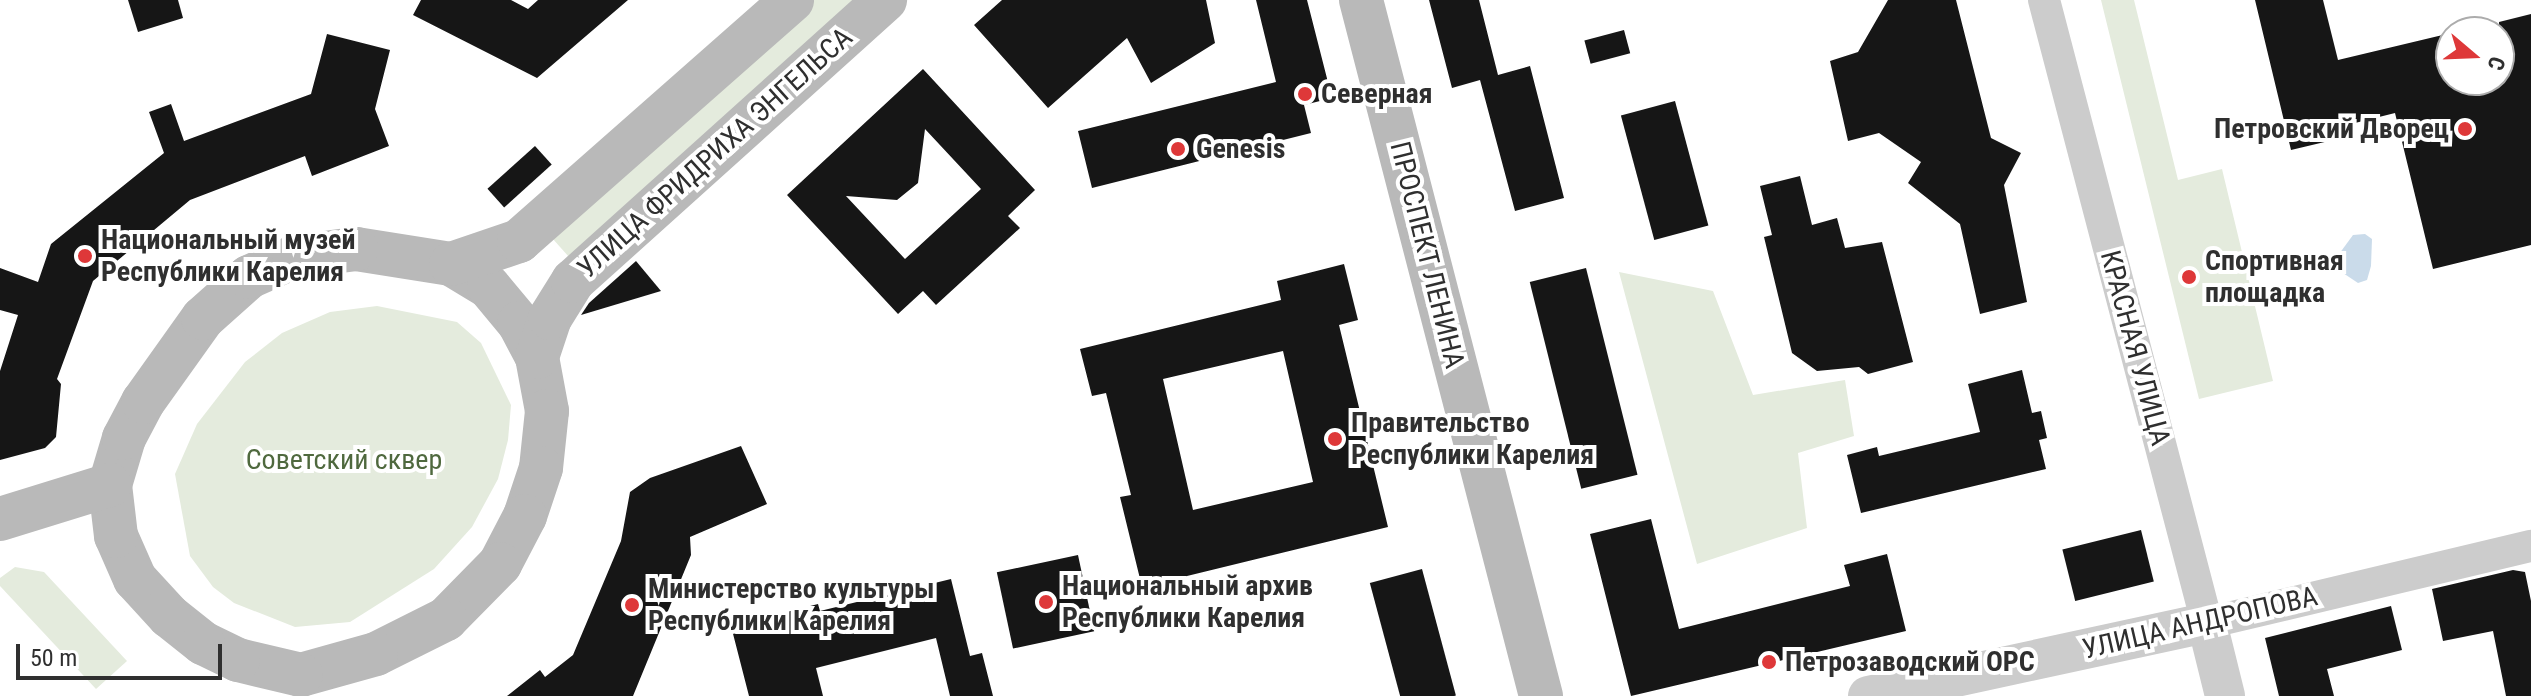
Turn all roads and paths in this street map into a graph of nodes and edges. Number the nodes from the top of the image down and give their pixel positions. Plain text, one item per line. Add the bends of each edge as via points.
1 (792, 0) edge
2 (885, 0) edge
3 (1361, 0) edge
4 (2044, 0) edge
5 (451, 264) junction
6 (537, 357) junction
7 (110, 485) junction
8 (0, 519) edge
9 (2531, 546) edge
10 (2207, 623) junction
11 (298, 686) edge
12 (1541, 696) edge
13 (1868, 696) edge
14 (2225, 696) edge

1 - 5 main road via 519,241
2 - 6 main road, УЛИЦА ФРИДРИХА ЭНГЕЛЬСА via 573,281 550,318
3 - 12 main road, ПРОСПЕКТ ЛЕНИНА
4 - 10 street, КРАСНАЯ УЛИЦА
5 - 6 main road via 489,287 519,323
5 - 7 main road via 356,249 294,257 249,277 203,318 168,363 124,438
6 - 11 main road via 547,411 541,468 525,516 500,564 446,619
7 - 8 main road
7 - 11 main road via 116,536 135,579 169,616 203,643
9 - 10 street, УЛИЦА АНДРОПОВА
10 - 13 street, УЛИЦА АНДРОПОВА
10 - 14 street, КРАСНАЯ УЛИЦА

